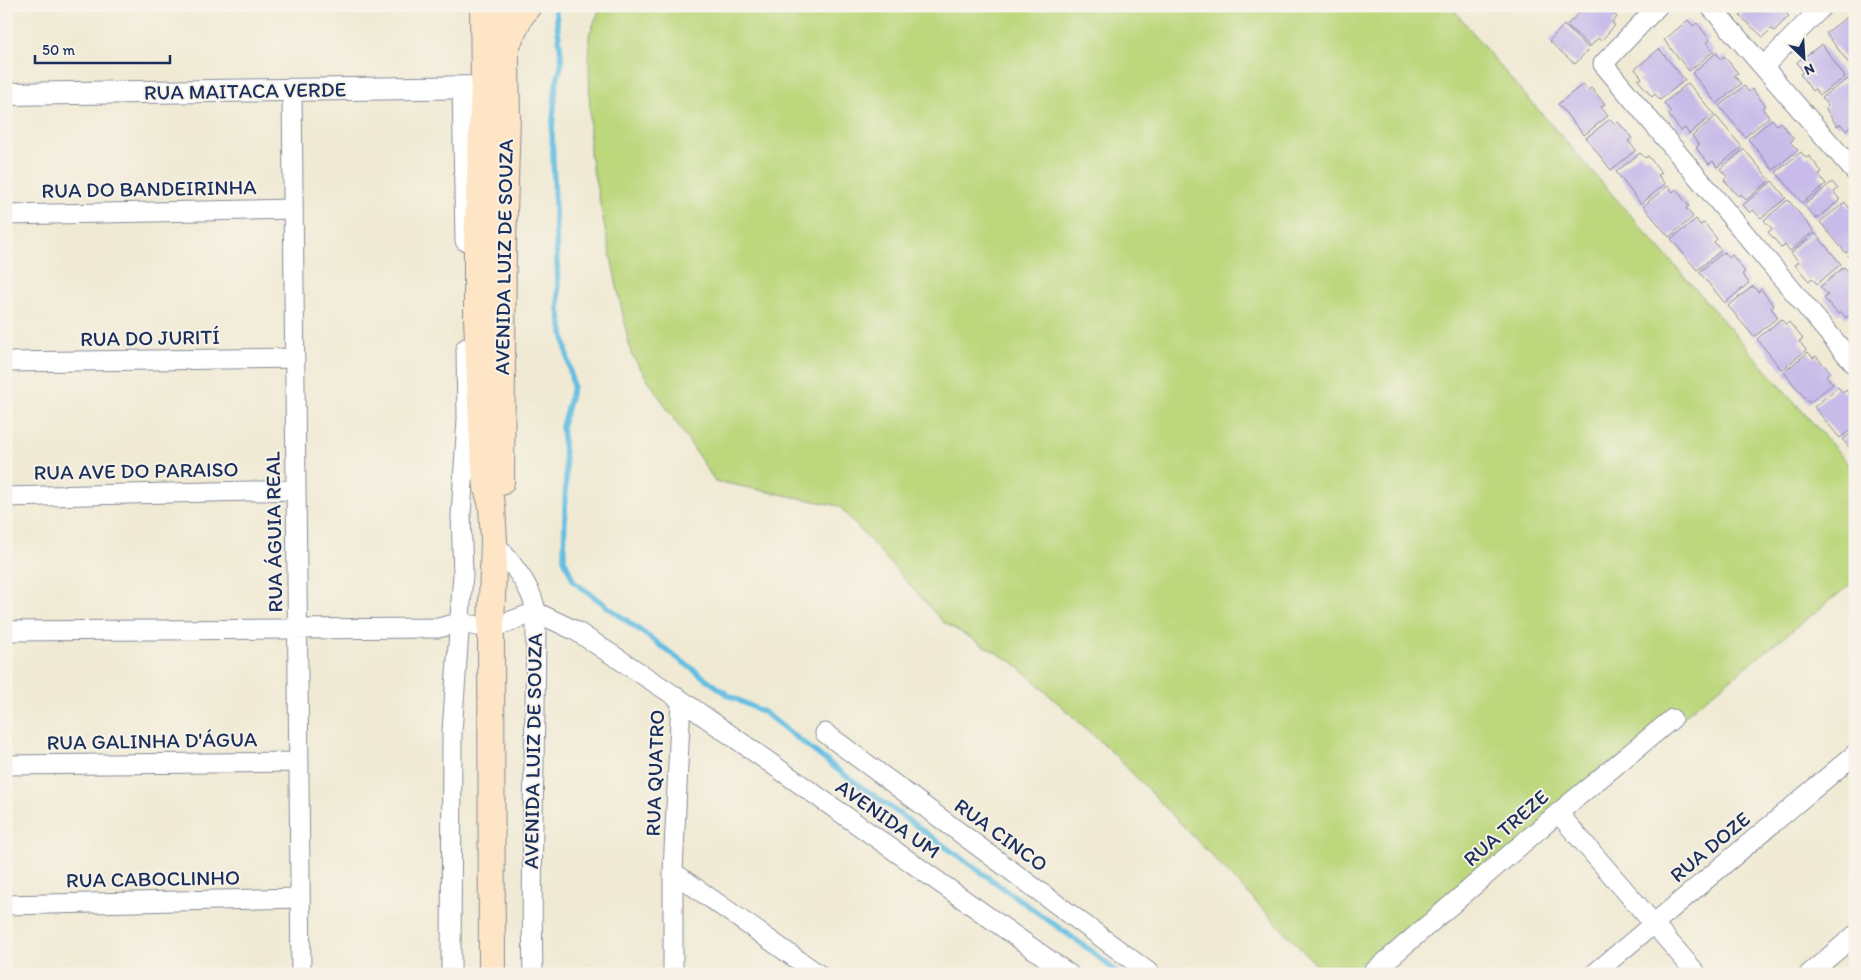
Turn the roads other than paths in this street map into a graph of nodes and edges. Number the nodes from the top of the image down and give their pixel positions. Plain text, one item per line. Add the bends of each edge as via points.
1 (484, 6) edge
2 (505, 6) edge
3 (528, 6) edge
4 (1658, 6) edge
5 (1710, 6) edge
6 (1823, 6) edge
7 (505, 50) junction
8 (1764, 66) junction
9 (473, 87) junction
10 (292, 90) junction
11 (6, 94) edge
12 (1855, 172) edge
13 (293, 209) junction
14 (6, 215) edge
15 (295, 358) junction
16 (6, 362) edge
17 (1855, 365) edge
18 (296, 490) junction
19 (6, 497) edge
20 (492, 506) junction
21 (494, 541) junction
22 (536, 612) junction
23 (459, 622) junction
24 (491, 628) junction
25 (297, 629) junction
26 (6, 631) edge
27 (681, 700) junction
28 (1672, 719) dead end
29 (825, 733) dead end
30 (1855, 754) edge
31 (299, 762) junction
32 (6, 765) edge
33 (1558, 813) junction
34 (673, 872) junction
35 (300, 898) junction
36 (6, 905) edge
37 (1654, 924) junction
38 (1855, 935) edge
39 (301, 974) edge
40 (451, 974) edge
41 (492, 974) edge
42 (532, 974) edge
43 (673, 974) edge
44 (818, 974) edge
45 (1069, 974) edge
46 (1151, 974) edge
47 (1371, 974) edge
48 (1594, 974) edge
49 (1697, 974) edge
50 (1809, 974) edge

1 - 9 main road, AVENIDA LUIZ DE SOUZA
2 - 7 main road, AVENIDA LUIZ DE SOUZA
3 - 7 main road
4 - 17 street via 1603,64
5 - 8 street
6 - 8 street
7 - 20 main road, AVENIDA LUIZ DE SOUZA via 507,118 502,244 501,481
8 - 12 street
9 - 10 street, RUA MAITACA VERDE
9 - 20 main road, AVENIDA LUIZ DE SOUZA via 477,319 485,472
9 - 23 street via 465,183 467,419
10 - 11 street, RUA MAITACA VERDE
10 - 13 street, RUA ÁGUIA REAL
13 - 14 street, RUA DO BANDEIRINHA
13 - 15 street, RUA ÁGUIA REAL
15 - 16 street, RUA DO JURITÍ
15 - 18 street, RUA ÁGUIA REAL
18 - 19 street, RUA AVE DO PARAISO
18 - 25 street, RUA ÁGUIA REAL
20 - 21 main road, AVENIDA LUIZ DE SOUZA
21 - 22 street, AVENIDA LUIZ DE SOUZA via 523,581
21 - 24 main road, AVENIDA LUIZ DE SOUZA
22 - 24 street
22 - 27 street, RUA QUATRO via 576,631
22 - 42 street, AVENIDA LUIZ DE SOUZA via 530,879
23 - 24 street
23 - 25 street via 438,628
23 - 40 street via 452,732
24 - 41 main road, AVENIDA LUIZ DE SOUZA
25 - 26 street
25 - 31 street, RUA ÁGUIA REAL
27 - 34 street, RUA QUATRO
27 - 45 street, AVENIDA UM
28 - 33 street, RUA TREZE
29 - 46 street, RUA CINCO
30 - 37 street, RUA DOZE
31 - 32 street, RUA GALINHA D'ÁGUA
31 - 35 street, RUA ÁGUIA REAL
33 - 37 street
33 - 47 street, RUA TREZE
34 - 43 street, RUA QUATRO
34 - 44 street
35 - 36 street, RUA CABOCLINHO
35 - 39 street, RUA ÁGUIA REAL
37 - 48 street, RUA DOZE
37 - 49 street
38 - 50 street

